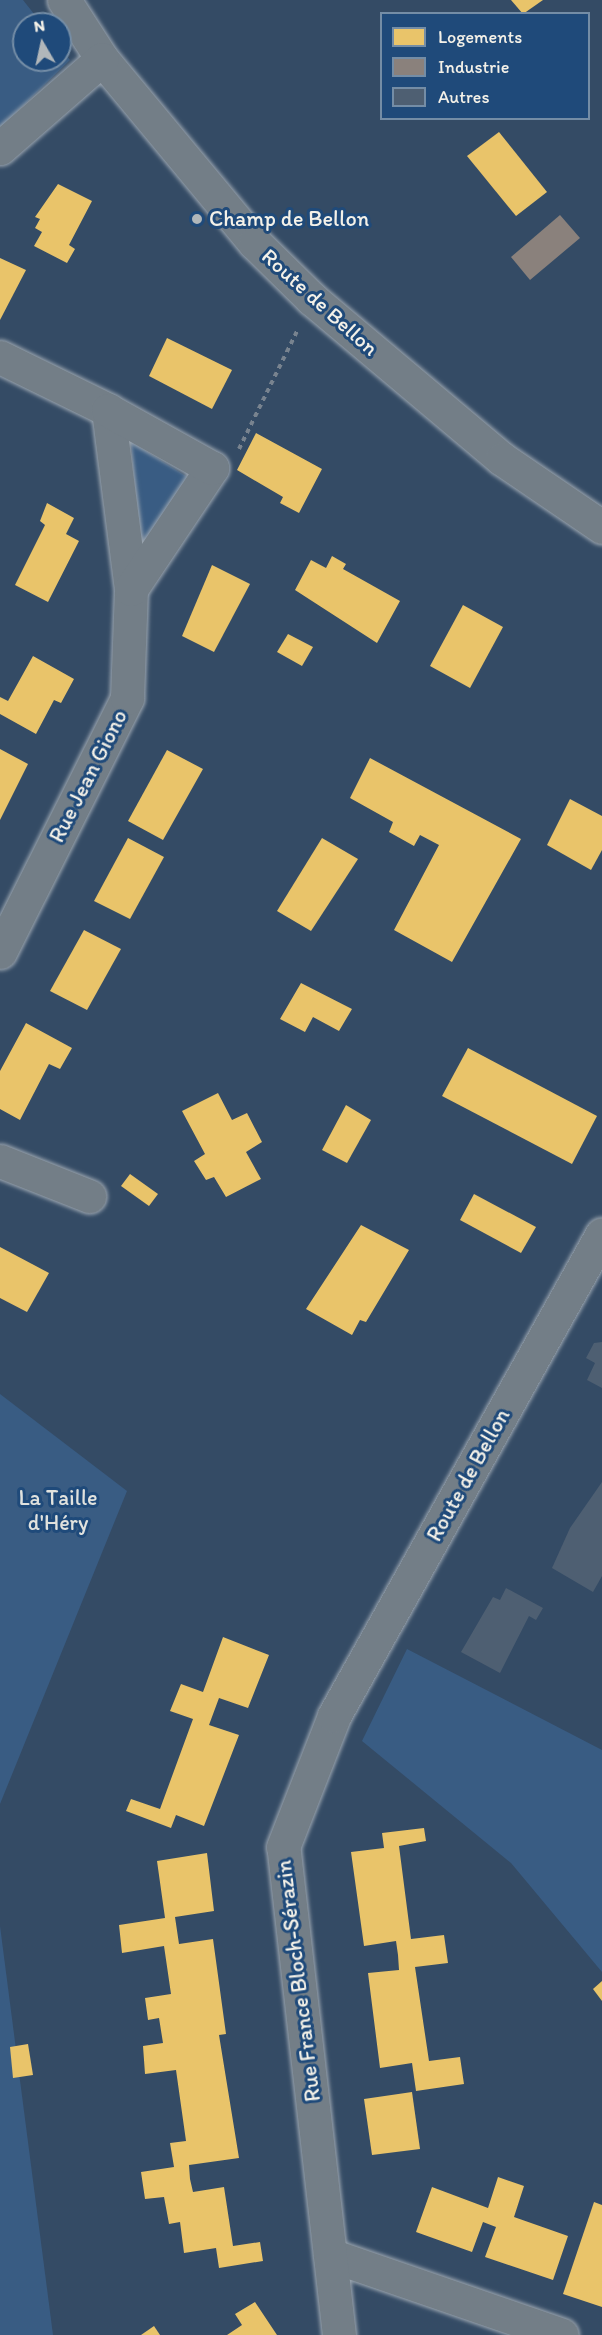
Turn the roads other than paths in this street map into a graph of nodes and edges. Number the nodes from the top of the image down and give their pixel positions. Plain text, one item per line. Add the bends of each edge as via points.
1 (64, 0) edge
2 (102, 59) junction
3 (0, 148) edge
4 (0, 357) edge
5 (108, 410) junction
6 (602, 527) edge
7 (130, 589) junction
8 (0, 952) edge
9 (0, 1161) edge
10 (89, 1196) dead end
11 (602, 1234) edge
12 (334, 1716) joint
13 (330, 2255) junction
14 (339, 2335) edge
15 (562, 2335) edge

1 - 2 street, Route de Bellon
2 - 3 street
2 - 6 street, Route de Bellon via 204,187 312,299 502,459
4 - 5 street
5 - 7 street, Rue Jean Giono
5 - 7 street via 213,468
7 - 8 street, Rue Jean Giono via 127,698
9 - 10 street
11 - 12 street, Route de Bellon
12 - 13 street, Rue France Bloch-Sérazin via 283,1847
13 - 14 street, Rue France Bloch-Sérazin
13 - 15 street

